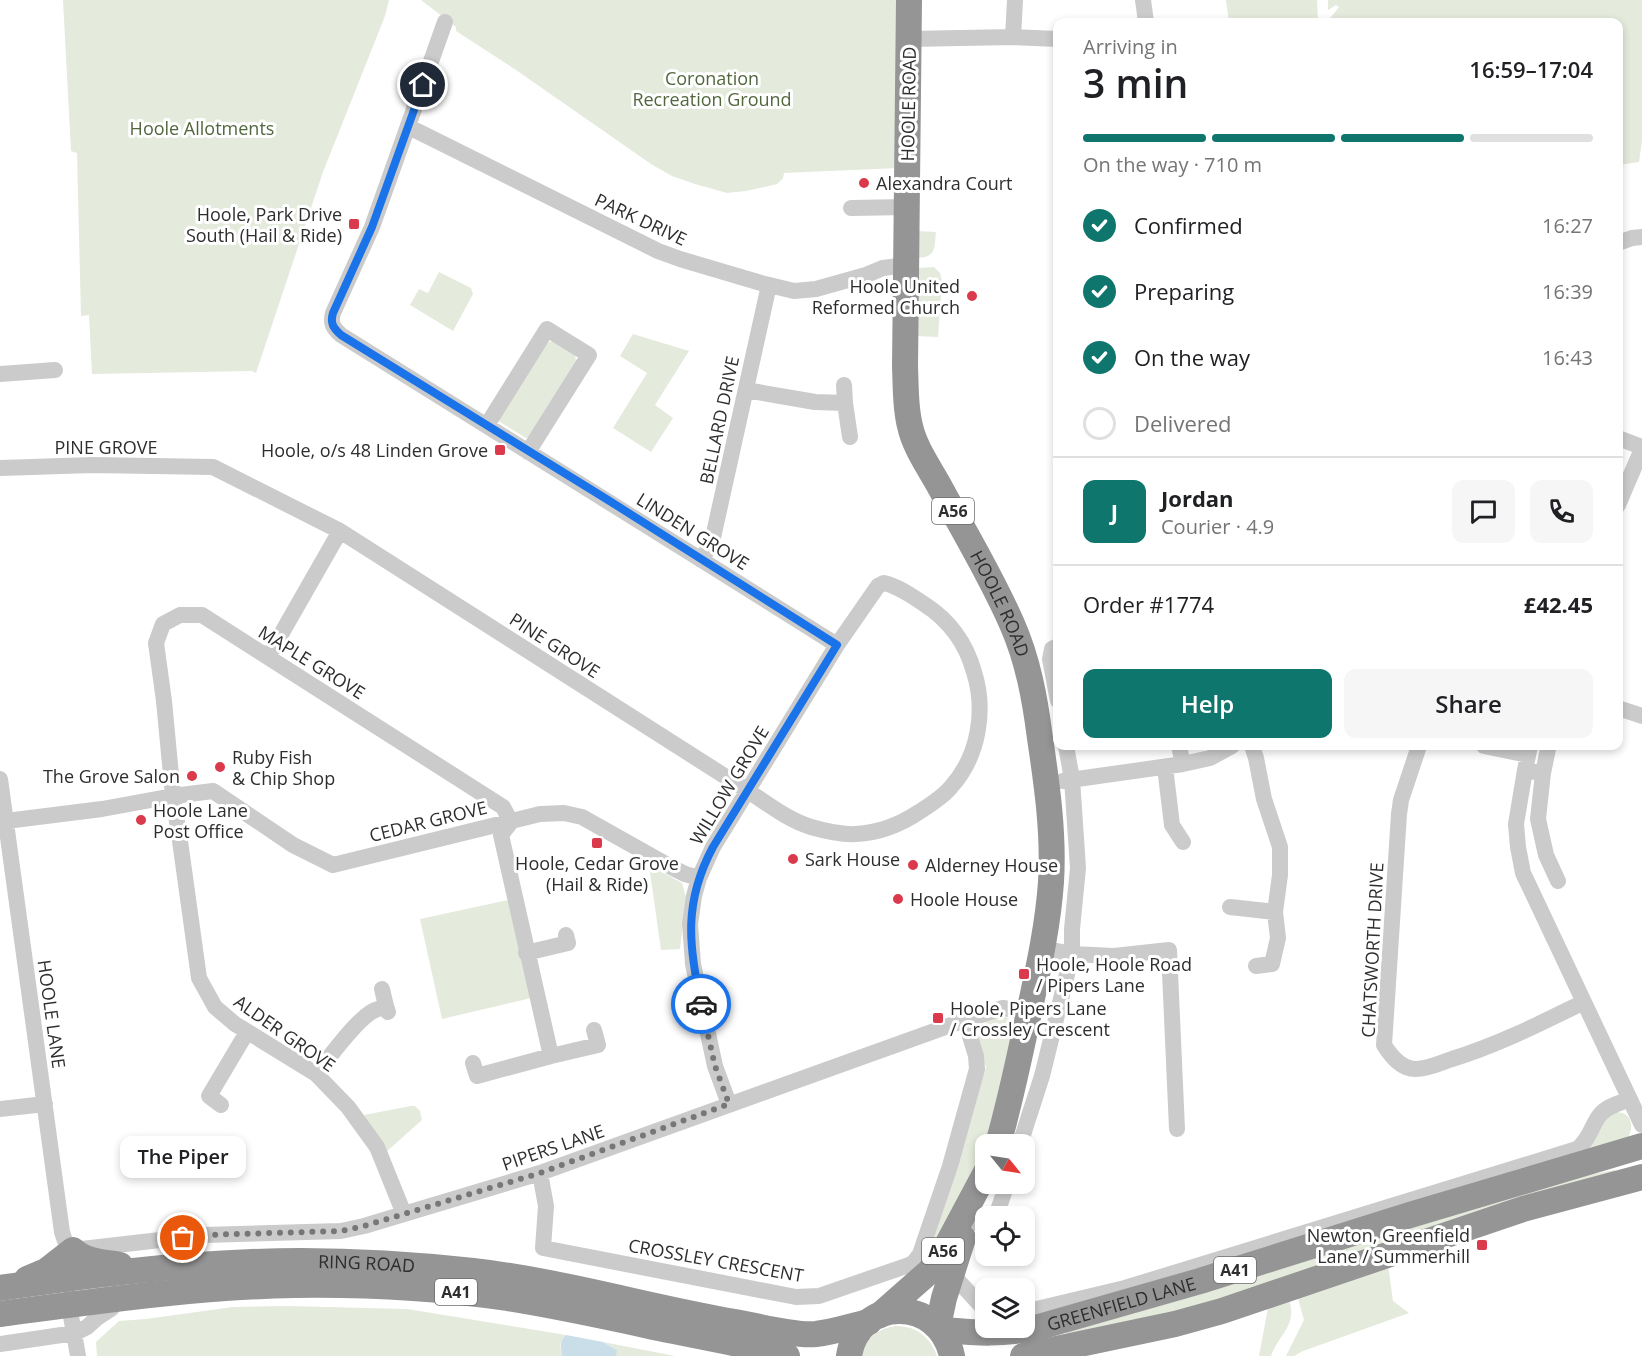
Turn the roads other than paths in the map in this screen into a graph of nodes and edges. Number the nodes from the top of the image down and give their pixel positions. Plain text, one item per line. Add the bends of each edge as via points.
1 (909, 0) edge
2 (1015, 0) edge
3 (1143, 0) edge
4 (1145, 18) edge
5 (445, 22) dead end
6 (1013, 37) junction
7 (908, 39) junction
8 (1053, 39) edge
9 (409, 127) junction
10 (907, 207) junction
11 (851, 208) dead end
12 (1642, 237) edge
13 (1623, 241) edge
14 (906, 265) junction
15 (769, 285) junction
16 (55, 370) dead end
17 (0, 374) edge
18 (844, 385) dead end
19 (746, 390) junction
20 (845, 403) junction
21 (487, 425) junction
22 (850, 437) dead end
23 (1623, 440) edge
24 (1642, 448) edge
25 (528, 452) junction
26 (0, 468) edge
27 (1623, 493) edge
28 (340, 531) junction
29 (701, 560) junction
30 (884, 583) joint
31 (837, 645) junction
32 (1053, 652) edge
33 (268, 657) junction
34 (1053, 675) edge
35 (1623, 710) edge
36 (1642, 716) edge
37 (1065, 750) edge
38 (1180, 750) edge
39 (1225, 750) edge
40 (1253, 750) edge
41 (1418, 750) edge
42 (1500, 750) edge
43 (1548, 750) edge
44 (1528, 757) edge
45 (1183, 764) junction
46 (1165, 767) junction
47 (1543, 773) junction
48 (0, 779) edge
49 (1059, 781) junction
50 (748, 791) junction
51 (173, 796) junction
52 (6, 821) junction
53 (511, 822) junction
54 (1183, 842) dead end
55 (1551, 876) dead end
56 (699, 878) junction
57 (1230, 907) dead end
58 (1275, 912) junction
59 (566, 935) dead end
60 (1042, 948) junction
61 (526, 953) junction
62 (1072, 954) junction
63 (1256, 966) dead end
64 (382, 989) dead end
65 (1584, 1002) junction
66 (1029, 1012) junction
67 (965, 1020) junction
68 (594, 1030) dead end
69 (247, 1032) junction
70 (551, 1056) junction
71 (473, 1063) dead end
72 (316, 1074) junction
73 (1634, 1100) edge
74 (45, 1104) junction
75 (221, 1104) dead end
76 (729, 1104) junction
77 (0, 1110) edge
78 (1642, 1125) edge
79 (1177, 1129) dead end
80 (1001, 1134) edge
81 (1023, 1134) edge
82 (1642, 1146) edge
83 (540, 1173) junction
84 (1640, 1175) edge
85 (1524, 1180) junction
86 (975, 1193) edge
87 (404, 1214) junction
88 (975, 1227) edge
89 (73, 1250) junction
90 (147, 1269) junction
91 (951, 1273) junction
92 (83, 1277) junction
93 (5, 1287) edge
94 (118, 1298) junction
95 (975, 1299) edge
96 (69, 1305) junction
97 (1035, 1309) edge
98 (0, 1314) edge
99 (874, 1318) junction
100 (940, 1328) junction
101 (75, 1334) junction
102 (0, 1344) edge
103 (78, 1356) edge
104 (788, 1356) edge
105 (849, 1356) edge
106 (952, 1356) edge
107 (1023, 1356) edge

1 - 7 highway, HOOLE ROAD / A56
2 - 6 street
3 - 4 street
5 - 9 street
6 - 7 street
6 - 8 street
7 - 10 highway, HOOLE ROAD / A56
9 - 15 street, PARK DRIVE via 658,251
9 - 21 street, LINDEN GROVE via 331,322 341,335
10 - 11 street
10 - 14 highway, HOOLE ROAD / A56
12 - 13 street
14 - 15 street, PARK DRIVE via 812,290 794,291
14 - 49 highway, HOOLE ROAD / A56 via 905,367 910,426 1012,625
15 - 19 street, BELLARD DRIVE
16 - 17 street
18 - 20 street
19 - 20 street
19 - 29 street, BELLARD DRIVE via 712,542
20 - 22 street
21 - 25 street, LINDEN GROVE
21 - 25 street via 547,329 564,339 588,355
23 - 24 street
24 - 27 street
25 - 29 street, LINDEN GROVE
26 - 28 street, PINE GROVE via 213,467
28 - 33 street
28 - 50 street, PINE GROVE
29 - 31 street, LINDEN GROVE
30 - 31 street, WILLOW GROVE via 872,592
30 - 50 street, PINE GROVE via 936,612 956,632 968,654 978,683 980,720 963,771 952,787 915,815 857,834 803,824
31 - 50 street, WILLOW GROVE
32 - 34 street, HOOLE ROAD via 1050,659
33 - 51 street, MAPLE GROVE via 202,615 180,615 163,624 156,643
33 - 53 street, MAPLE GROVE via 495,801
35 - 36 street
37 - 49 street, HOOLE ROAD
38 - 45 street
39 - 45 street
40 - 58 street via 1280,847
41 - 65 street, CHATSWORTH DRIVE via 1401,800 1384,1045 1390,1055 1414,1069 1426,1068 1482,1050
42 - 44 street
43 - 47 street
44 - 47 street
44 - 65 street via 1516,824 1522,873
45 - 46 street
46 - 49 street
46 - 54 street via 1172,825
47 - 55 street via 1538,819
48 - 52 street, HOOLE LANE
49 - 60 highway, HOOLE ROAD / A56
49 - 62 street, HOOLE ROAD via 1078,868
50 - 56 street, WILLOW GROVE via 713,847
51 - 52 street, CEDAR GROVE
51 - 53 street, CEDAR GROVE via 213,791 293,845 333,865
51 - 69 street, ALDER GROVE via 199,978 215,1007
52 - 74 street, HOOLE LANE
53 - 56 street, CEDAR GROVE via 540,814 572,814
53 - 61 street via 501,835
56 - 76 street, WILLOW GROVE via 690,924 693,964 715,1066
57 - 58 street
58 - 63 street via 1278,938 1272,964
59 - 61 street via 568,943
60 - 62 street
60 - 66 highway, HOOLE ROAD / A56
61 - 70 street
62 - 79 street via 1114,956 1169,943
62 - 81 street, HOOLE ROAD
64 - 72 street via 387,1009 365,1017
65 - 73 street
66 - 67 street, PIPERS LANE via 1003,1008
66 - 80 highway, HOOLE ROAD / A56
67 - 76 street, PIPERS LANE
67 - 83 street, CROSSLEY CRESCENT via 977,1069 920,1254 909,1265 808,1297 543,1248 546,1206
68 - 70 street via 598,1045
69 - 72 street, ALDER GROVE
69 - 75 street via 210,1096
70 - 71 street via 477,1076
72 - 87 street, ALDER GROVE via 348,1107 377,1148
73 - 78 street
73 - 97 street, GREENFIELD LANE via 1599,1114 1588,1138 1577,1149 1125,1288
74 - 77 street
74 - 89 street, HOOLE LANE via 62,1232
76 - 83 street, PIPERS LANE
82 - 85 highway, GREENFIELD LANE / A41
83 - 87 street, PIPERS LANE
84 - 85 street
84 - 107 highway, GREENFIELD LANE / A41 via 1522,1209 1222,1311
85 - 100 highway, GREENFIELD LANE / A41 via 1039,1327 995,1334
86 - 99 highway, A56 via 930,1271
87 - 89 street, PIPERS LANE via 341,1231 204,1235
88 - 91 highway, A56
89 - 90 highway via 88,1260
89 - 93 highway via 46,1271
90 - 92 highway, RING ROAD / A41
90 - 99 highway, RING ROAD / A41 via 321,1261 416,1266 534,1281 790,1332 814,1334
91 - 95 street
91 - 100 highway, A56
92 - 93 highway, RING ROAD / A41
92 - 96 street via 72,1288
94 - 96 highway, RING ROAD / A41
94 - 101 street via 112,1308
94 - 104 highway, RING ROAD / A41 via 294,1285 445,1291 590,1313
96 - 98 highway, RING ROAD / A41
96 - 101 street
99 - 100 highway, RING ROAD via 911,1311
99 - 105 highway via 858,1333
100 - 106 highway
101 - 102 street
101 - 103 street

